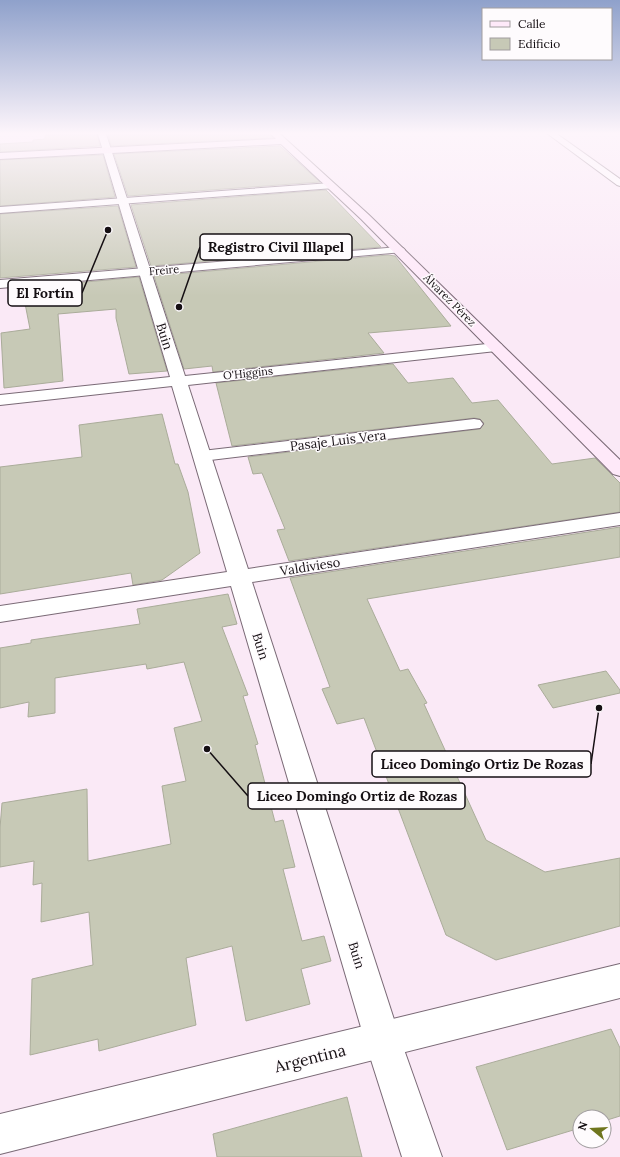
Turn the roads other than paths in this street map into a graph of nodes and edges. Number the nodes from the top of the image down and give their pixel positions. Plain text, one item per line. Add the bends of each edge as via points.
1 (119, 188) edge
2 (303, 188) edge
3 (333, 188) edge
4 (123, 201) junction
5 (0, 210) edge
6 (399, 250) junction
7 (145, 272) junction
8 (0, 284) edge
9 (496, 347) junction
10 (179, 380) junction
11 (0, 400) edge
12 (474, 424) dead end
13 (202, 456) junction
14 (620, 470) edge
15 (620, 519) edge
16 (239, 577) junction
17 (0, 614) edge
18 (620, 981) edge
19 (384, 1040) junction
20 (0, 1134) edge
21 (422, 1157) edge

1 - 4 street, Buin
2 - 4 street
3 - 6 main road, Álvarez Pérez
4 - 5 street
4 - 7 street, Buin
6 - 7 street, Freire
6 - 9 main road, Álvarez Pérez
7 - 8 street, Freire
7 - 10 street, Buin
9 - 10 street, O'Higgins
9 - 14 main road, Álvarez Pérez
10 - 11 street, O'Higgins
10 - 13 street, Buin
12 - 13 street, Pasaje Luis Vera
13 - 16 street, Buin
15 - 16 street, Valdivieso
16 - 17 street, Valdivieso
16 - 19 street, Buin
18 - 19 street, Argentina
19 - 20 street, Argentina
19 - 21 street, Buin

